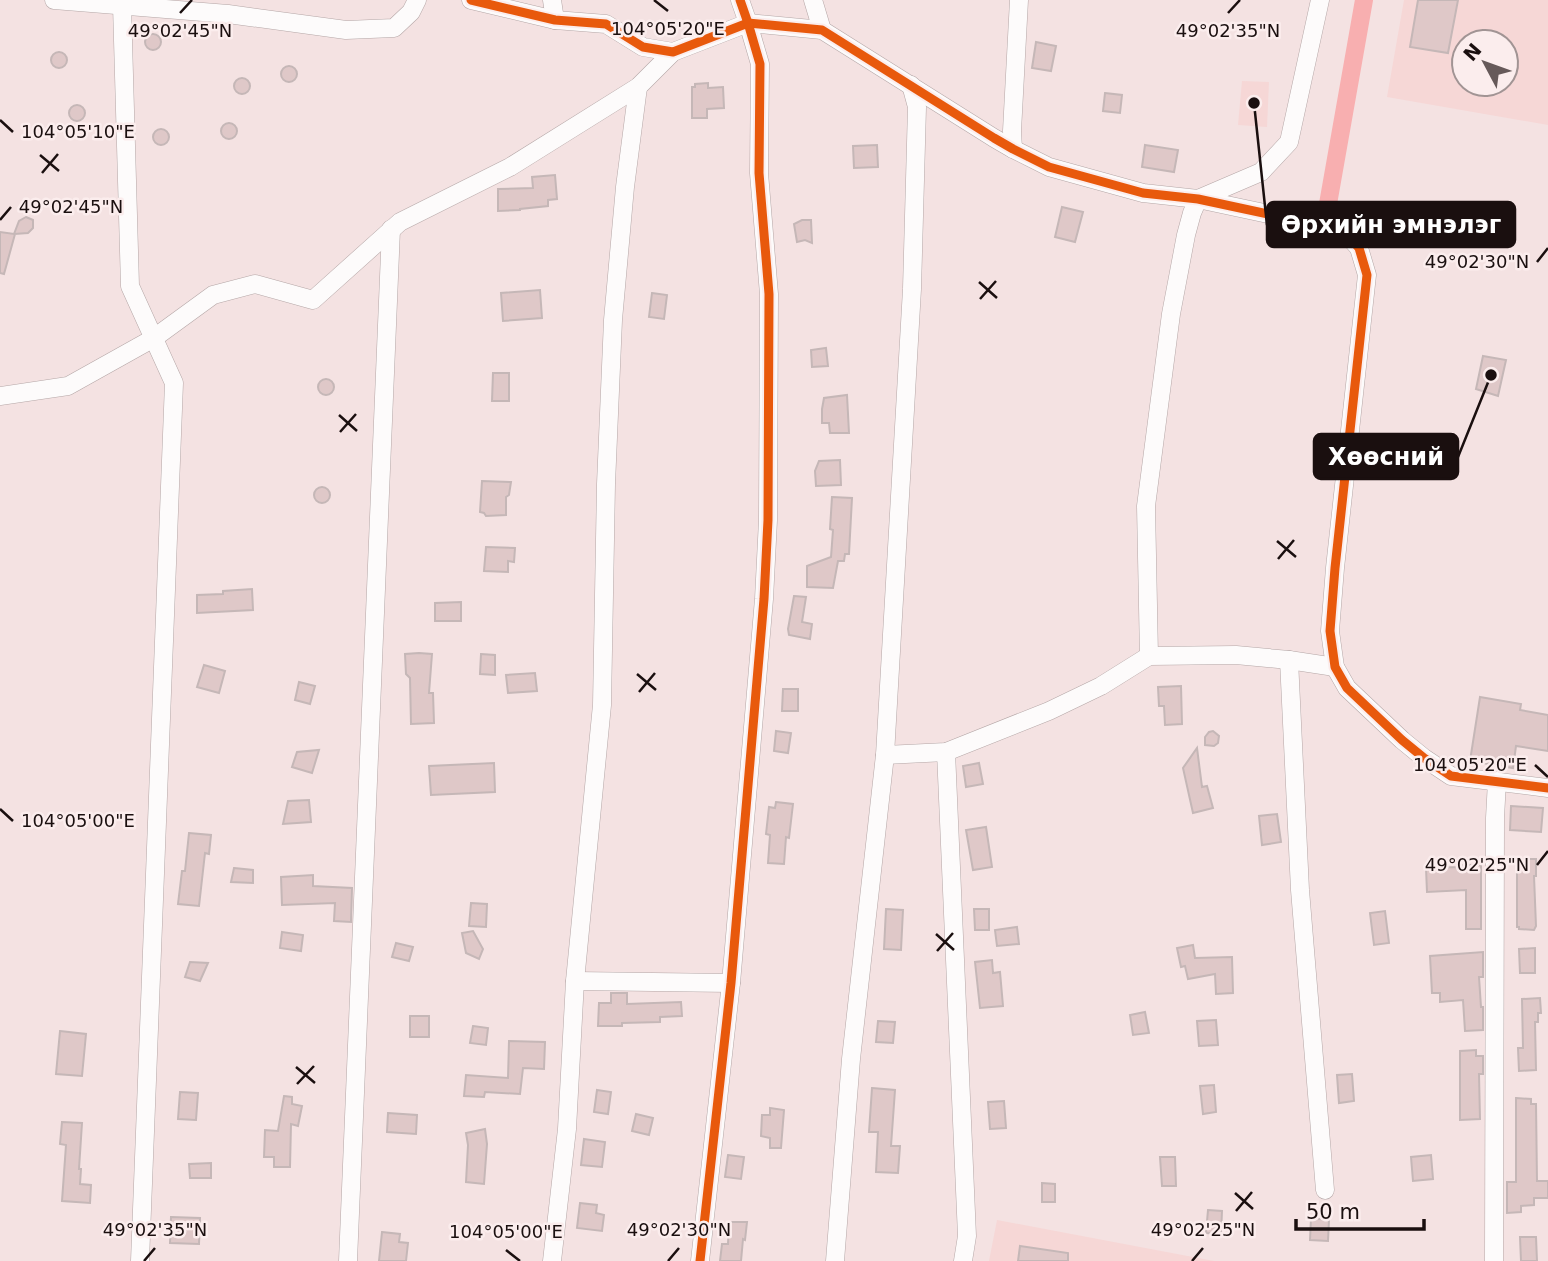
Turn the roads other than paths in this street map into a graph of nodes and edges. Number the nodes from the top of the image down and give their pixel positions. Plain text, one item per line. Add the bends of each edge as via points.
1 (54, 0) edge
2 (416, 0) edge
3 (471, 0) edge
4 (552, 0) edge
5 (740, 0) edge
6 (813, 0) edge
7 (1019, 0) edge
8 (1320, 0) edge
9 (122, 5) junction
10 (555, 20) junction
11 (748, 23) junction
12 (822, 30) junction
13 (673, 52) junction
14 (911, 85) junction
15 (638, 88) junction
16 (1013, 149) junction
17 (1198, 199) junction
18 (391, 229) junction
19 (154, 338) junction
20 (0, 396) edge
21 (1149, 656) junction
22 (1289, 660) junction
23 (1335, 667) junction
24 (946, 752) junction
25 (885, 755) junction
26 (1497, 781) junction
27 (1548, 788) edge
28 (575, 981) junction
29 (731, 983) junction
30 (1325, 1191) dead end
31 (140, 1261) edge
32 (348, 1261) edge
33 (552, 1261) edge
34 (700, 1261) edge
35 (835, 1261) edge
36 (963, 1261) edge
37 (1494, 1261) edge

1 - 9 street
2 - 9 street via 394,28 346,30
3 - 10 street
4 - 10 street
5 - 11 street
6 - 12 street
7 - 16 street
8 - 17 street via 1289,142 1261,172
9 - 19 street via 130,286
10 - 13 street via 606,24 643,47
11 - 12 street
11 - 13 street
11 - 29 street via 760,64 760,173 769,295 768,520
12 - 14 street
13 - 15 street
14 - 16 street
14 - 25 street via 917,107 912,289
15 - 18 street via 510,167
15 - 28 street via 613,320 602,705
16 - 17 street via 1049,167 1143,193
17 - 21 street via 1171,314 1146,506
17 - 23 street via 1343,230 1359,248 1367,275 1335,568 1330,631
18 - 19 street via 313,300 255,284 213,295
18 - 32 street
19 - 20 street via 68,386
19 - 31 street via 174,383
21 - 22 street
21 - 24 street via 1049,711
22 - 23 street
22 - 30 street via 1300,890
23 - 26 street via 1347,688 1424,758 1451,776
24 - 25 street
24 - 36 street via 967,1236
25 - 35 street via 851,1059
26 - 27 street
26 - 37 street
28 - 29 street
28 - 33 street via 567,1129
29 - 34 street

